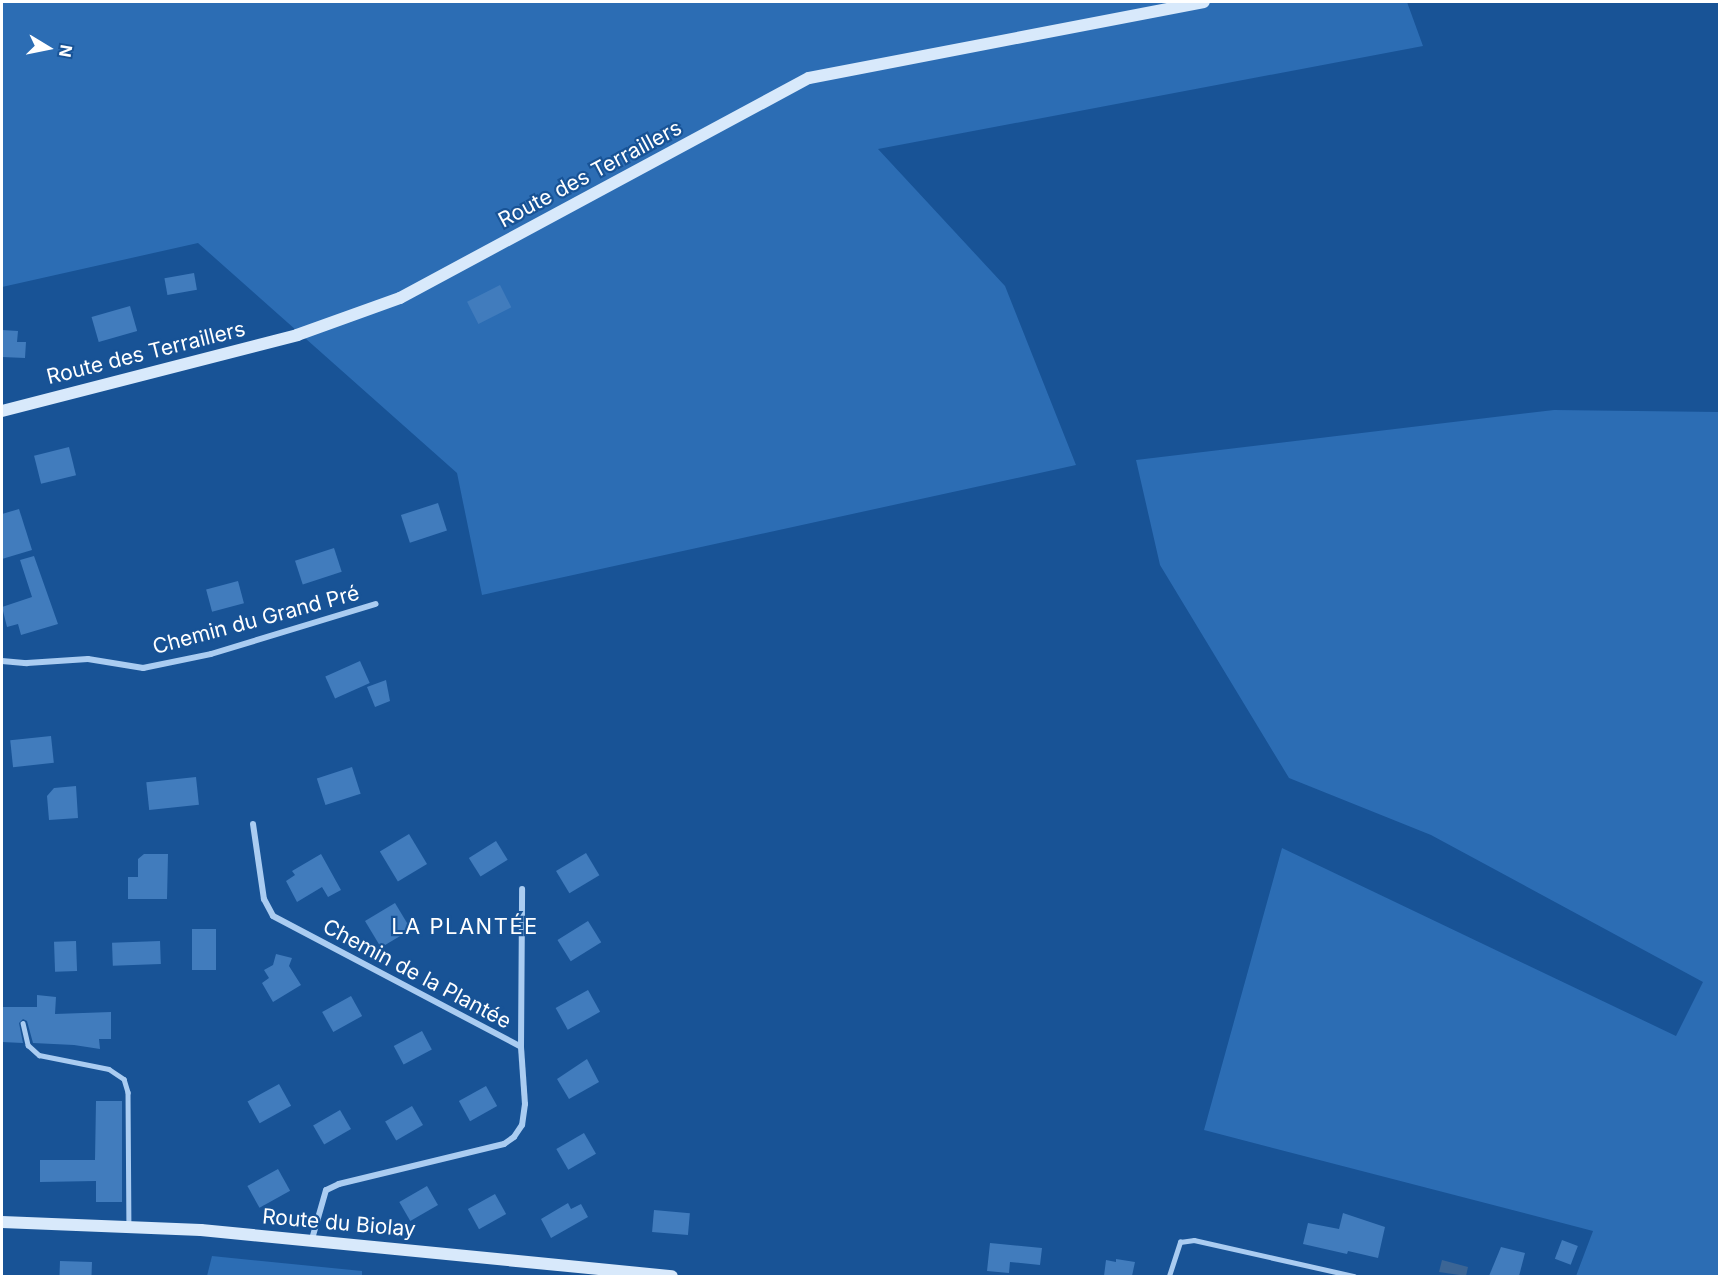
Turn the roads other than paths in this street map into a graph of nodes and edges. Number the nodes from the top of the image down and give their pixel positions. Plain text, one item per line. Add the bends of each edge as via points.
1 (1204, 2) edge
2 (2, 411) edge
3 (376, 604) dead end
4 (2, 661) edge
5 (253, 824) dead end
6 (522, 890) dead end
7 (23, 1023) dead end
8 (521, 1047) junction
9 (2, 1222) edge
10 (129, 1227) junction
11 (312, 1239) junction
12 (672, 1276) edge
13 (1169, 1276) edge
14 (1354, 1276) edge

1 - 2 street, Route des Terraillers via 809,78 400,298 297,334
3 - 4 street, Chemin du Grand Pré via 211,654 143,668 88,659
5 - 8 street, Chemin de la Plantée via 264,899 273,916
6 - 8 street
7 - 10 lane via 28,1045 39,1055 109,1069 124,1079 128,1092
8 - 11 street, Chemin de la Plantée via 525,1104 522,1125 514,1137 504,1144 327,1190
9 - 10 street, Route du Biolay
10 - 11 street, Route du Biolay
11 - 12 street, Route du Biolay
13 - 14 lane via 1180,1242 1194,1240

